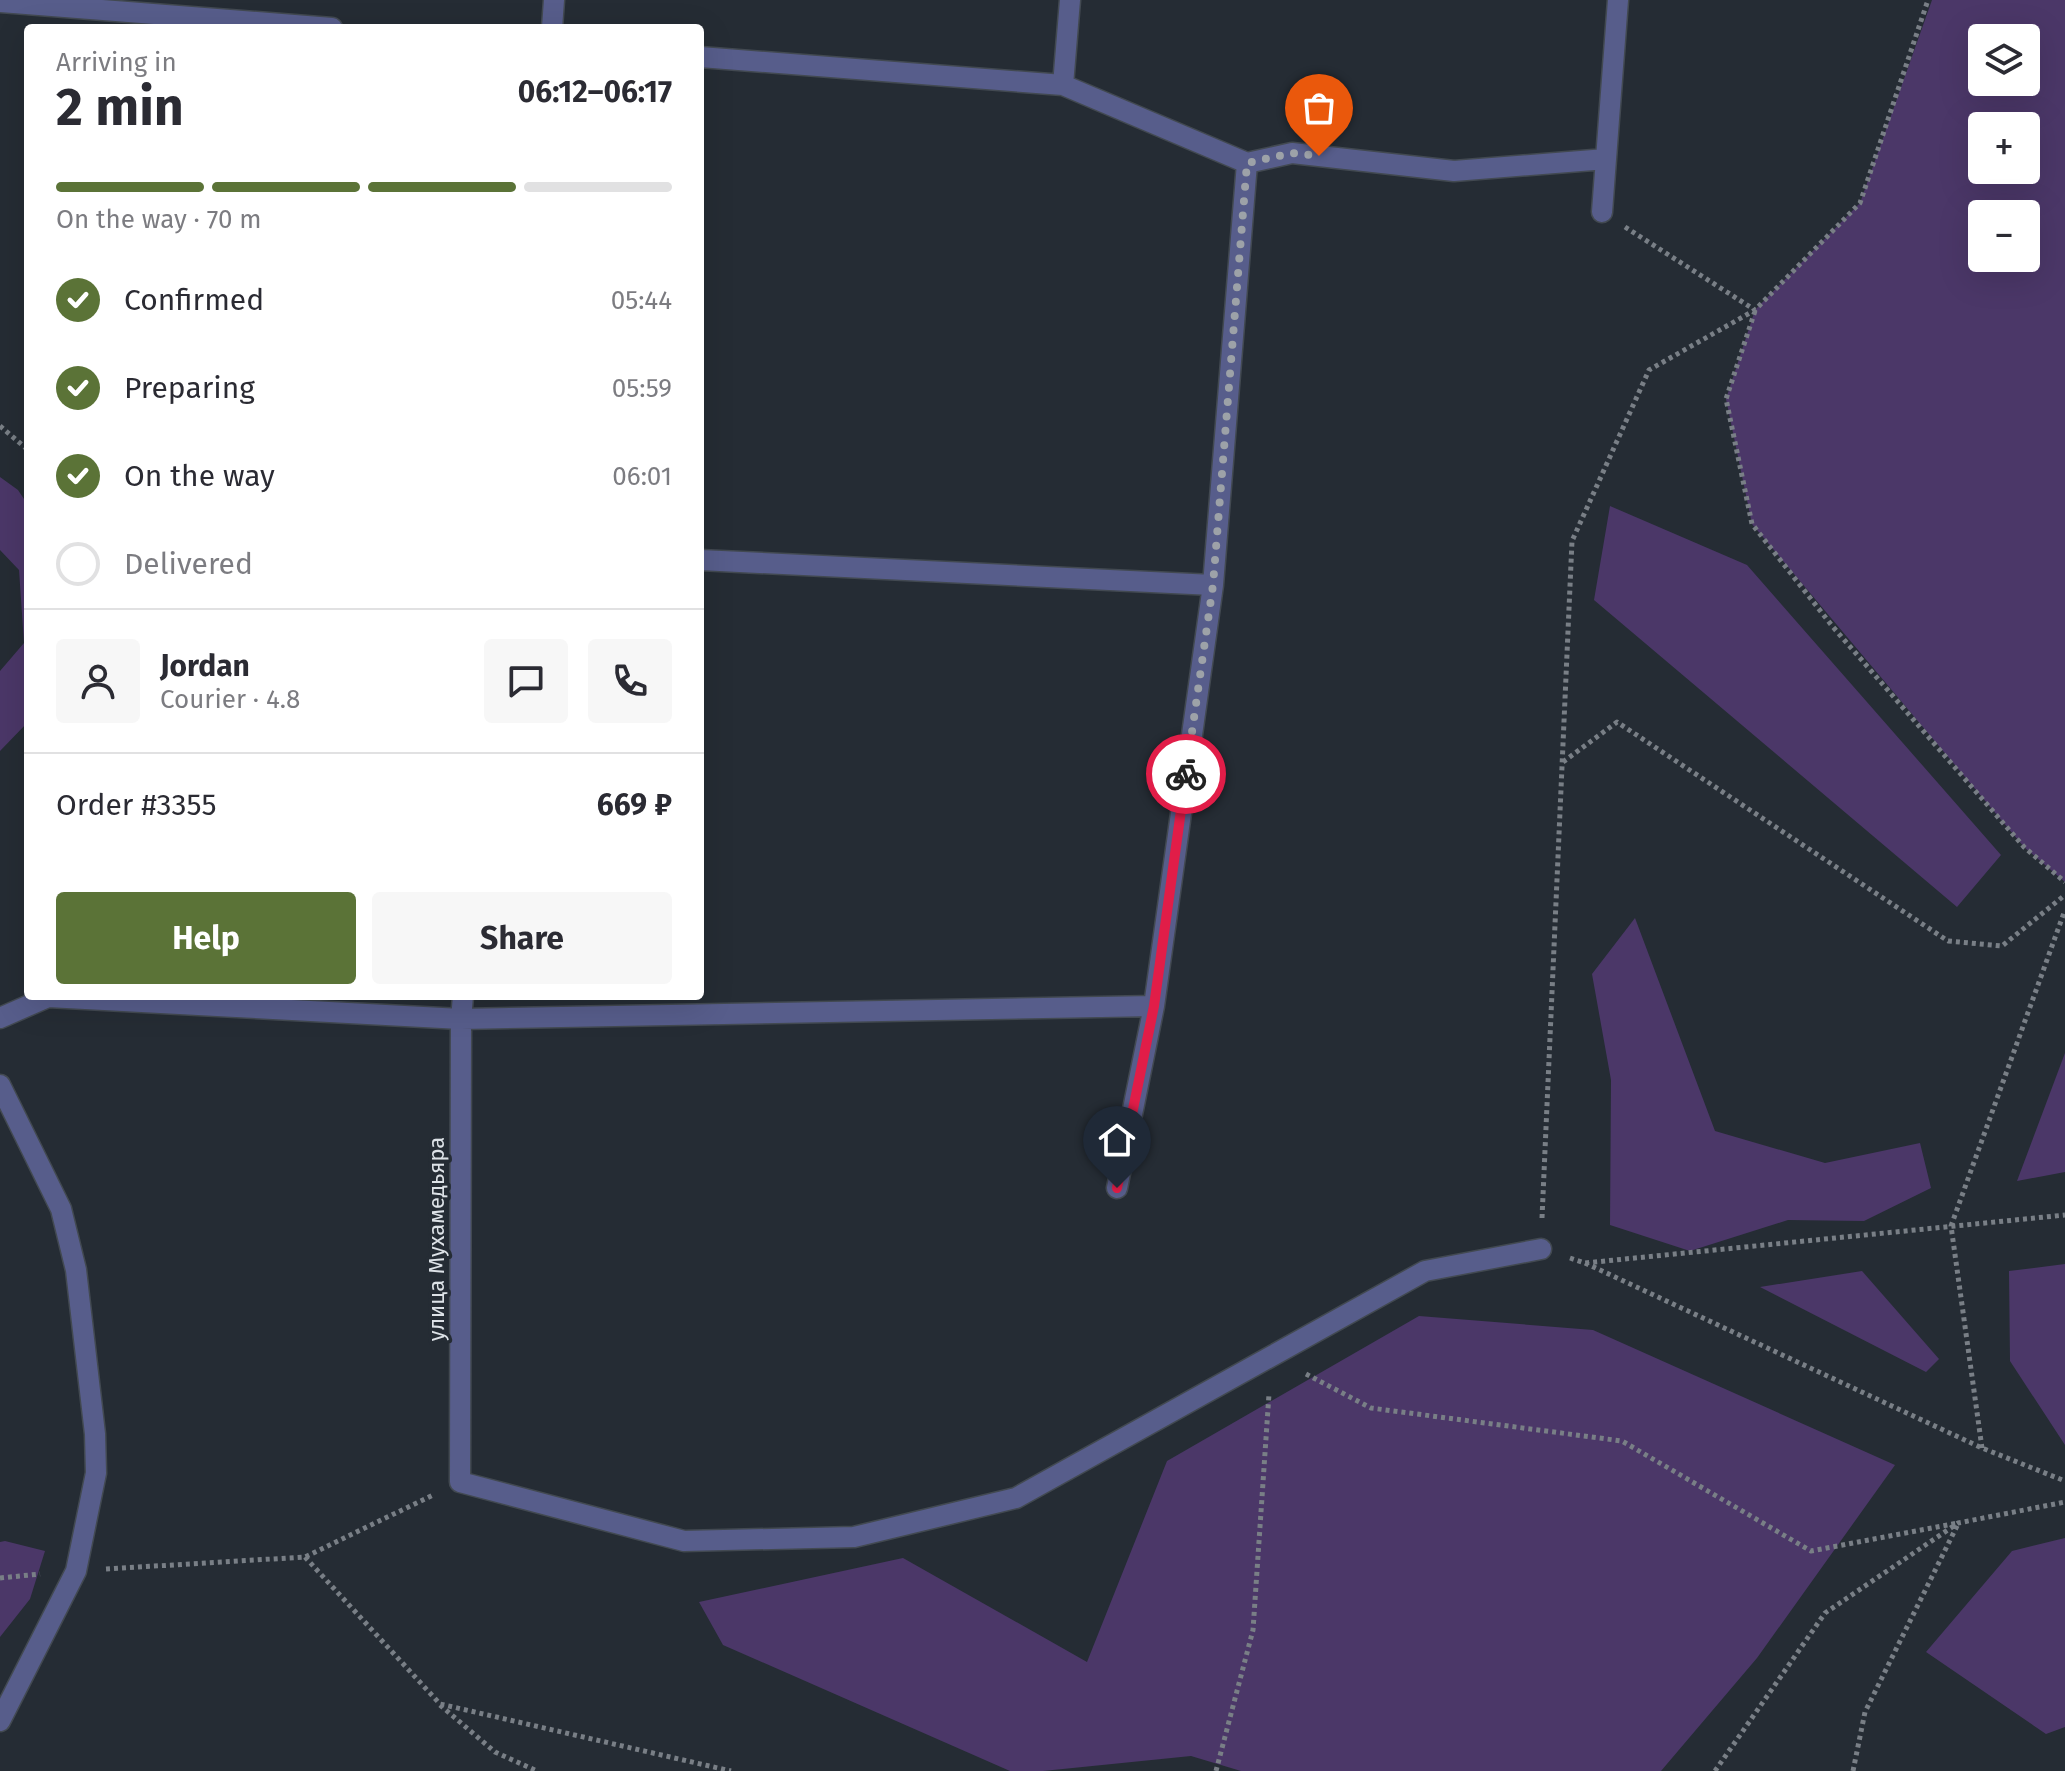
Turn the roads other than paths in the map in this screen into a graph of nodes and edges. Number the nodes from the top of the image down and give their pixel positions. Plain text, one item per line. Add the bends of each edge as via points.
1 (554, 0) edge
2 (1070, 0) edge
3 (1618, 0) edge
4 (3, 3) edge
5 (279, 24) edge
6 (552, 24) edge
7 (704, 57) edge
8 (1063, 85) junction
9 (1606, 159) junction
10 (1247, 163) junction
11 (1602, 212) road end
12 (704, 560) edge
13 (1213, 585) junction
14 (41, 1000) edge
15 (104, 1000) edge
16 (463, 1000) edge
17 (1154, 1006) junction
18 (0, 1018) edge
19 (461, 1019) junction
20 (0, 1085) edge
21 (1117, 1188) dead end
22 (1541, 1249) road end
23 (0, 1721) edge

1 - 6 street
2 - 8 street
3 - 9 street
4 - 5 street
7 - 8 street
8 - 10 street
9 - 10 street via 1454,171 1292,153
9 - 11 street
10 - 13 street
12 - 13 street
13 - 17 street
14 - 18 street
15 - 19 street
16 - 19 street, улица Мухамедьяра
17 - 19 street
17 - 21 street
19 - 22 street, улица Мухамедьяра via 460,1482 684,1541 854,1537 1016,1498 1425,1271
20 - 23 street via 61,1209 76,1270 96,1473 76,1571

